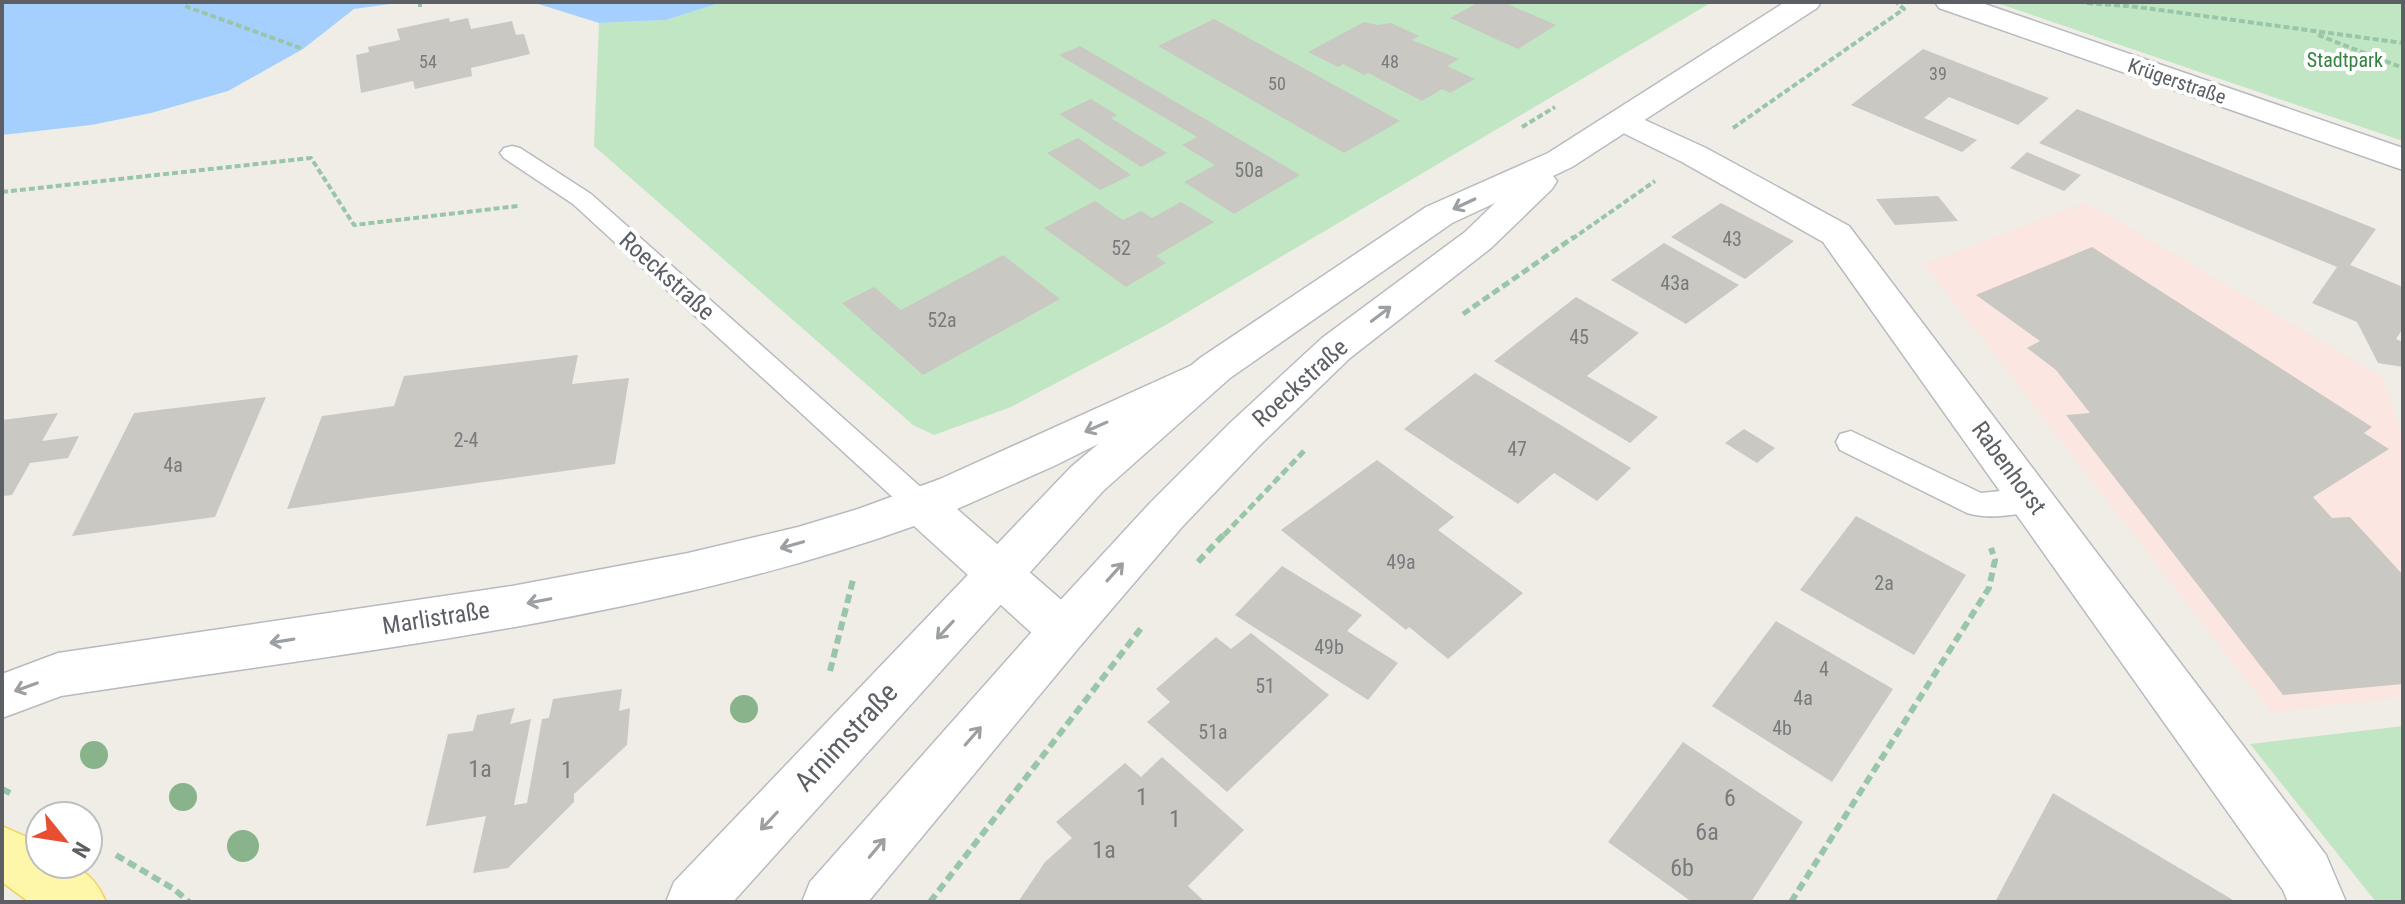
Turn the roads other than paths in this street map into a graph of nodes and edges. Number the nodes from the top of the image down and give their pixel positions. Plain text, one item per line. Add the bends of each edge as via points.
1 (1806, 2) edge
2 (1950, 2) edge
3 (1623, 120) junction
4 (512, 153) dead end
5 (1560, 160) junction
6 (2403, 160) edge
7 (1215, 368) junction
8 (1851, 442) dead end
9 (2032, 500) junction
10 (921, 505) junction
11 (867, 524) joint
12 (997, 573) junction
13 (1063, 631) junction
14 (2, 696) edge
15 (2, 853) edge
16 (77, 902) edge
17 (695, 902) edge
18 (831, 902) edge
19 (2317, 902) edge

1 - 3 main road, Roeckstraße
2 - 6 main road, Krügerstraße
3 - 5 main road, Roeckstraße
3 - 9 main road, Rabenhorst via 1836,234
4 - 10 lane, Roeckstraße via 582,199
5 -> 7 main road, Roeckstraße via 1439,215
13 -> 5 main road, Roeckstraße via 1166,515 1290,391 1336,348 1478,240
7 -> 10 main road, Roeckstraße
7 - 12 main road, Roeckstraße via 1087,479
8 - 9 lane via 1978,505
9 - 19 main road, Rabenhorst via 2306,874
10 - 11 main road, Roeckstraße
10 - 12 main road
11 -> 14 main road, Marlistraße via 701,570 491,610 58,675
12 - 13 main road
12 -> 17 main road, Arnimstraße
18 -> 13 main road
15 - 16 main road

